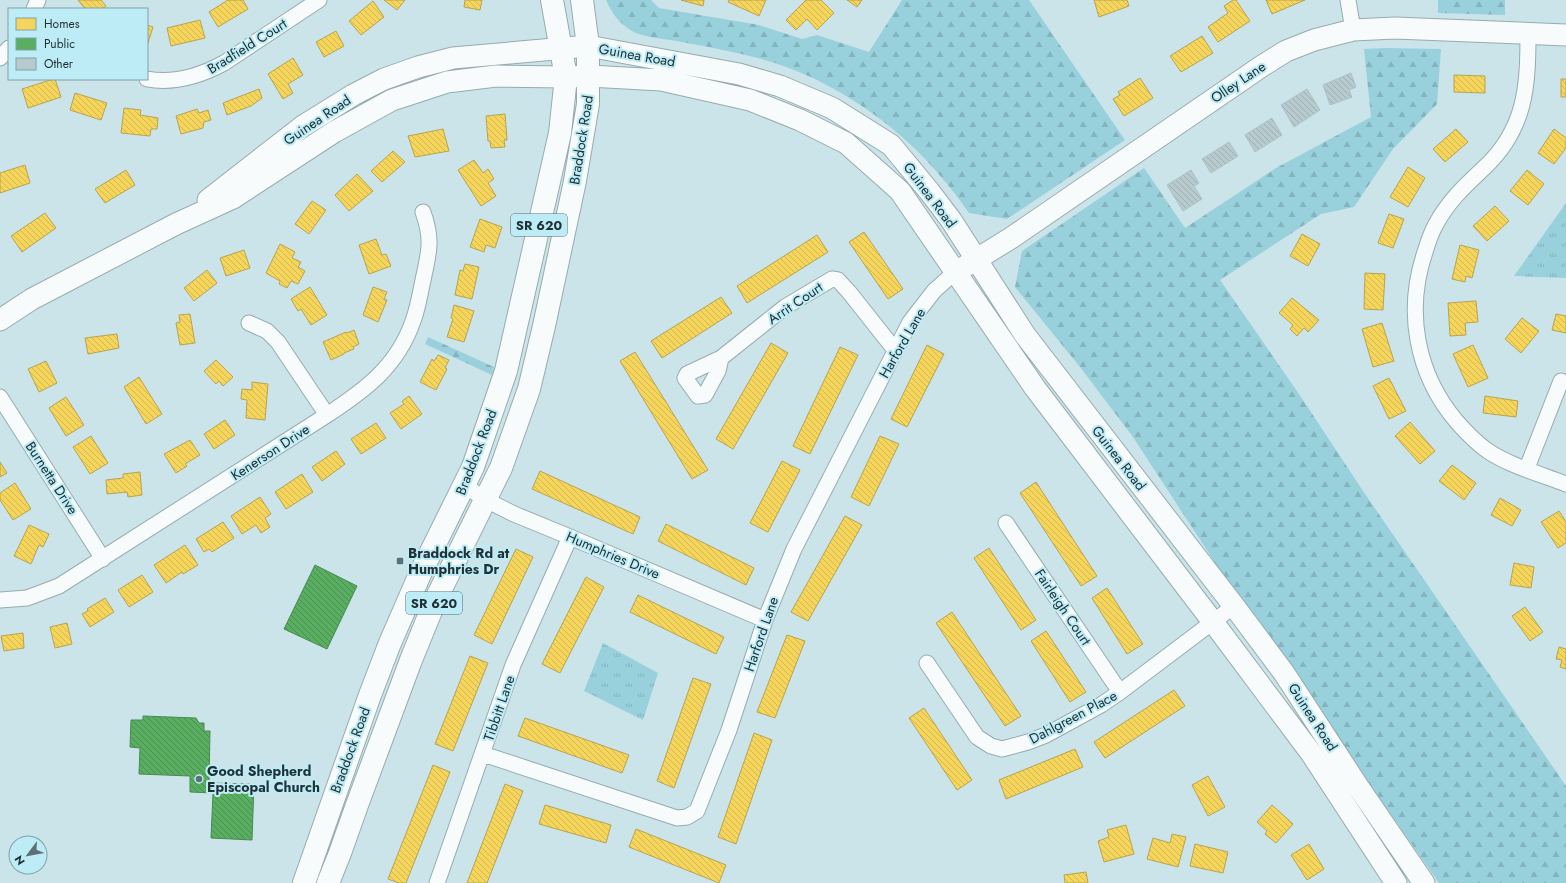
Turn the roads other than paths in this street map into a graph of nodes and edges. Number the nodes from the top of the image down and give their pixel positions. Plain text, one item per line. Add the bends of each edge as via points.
1 (319, 0) edge
2 (552, 0) edge
3 (582, 0) edge
4 (1348, 0) edge
5 (1353, 30) junction
6 (1528, 33) junction
7 (1566, 35) edge
8 (588, 46) junction
9 (8, 49) edge
10 (561, 49) junction
11 (0, 58) edge
12 (589, 76) junction
13 (566, 78) junction
14 (148, 79) edge
15 (423, 212) dead end
16 (176, 224) junction
17 (976, 261) junction
18 (955, 272) junction
19 (0, 320) edge
20 (249, 323) dead end
21 (895, 350) junction
22 (720, 358) dead end
23 (1561, 381) dead end
24 (0, 397) edge
25 (327, 415) junction
26 (1527, 468) junction
27 (464, 484) junction
28 (1566, 484) edge
29 (486, 500) junction
30 (1006, 523) dead end
31 (570, 536) junction
32 (103, 559) junction
33 (0, 600) edge
34 (1234, 606) junction
35 (765, 620) junction
36 (1213, 622) junction
37 (927, 663) dead end
38 (1120, 692) junction
39 (483, 754) junction
40 (348, 758) junction
41 (352, 819) junction
42 (330, 882) edge
43 (304, 883) edge
44 (437, 883) edge
45 (1396, 883) edge
46 (1424, 883) edge

1 - 14 street, Bradfield Court via 207,72 173,80
2 - 10 main road, Braddock Road / SR 620
3 - 8 main road, Braddock Road / SR 620
4 - 5 street
5 - 6 main road, Olley Lane via 1395,28
5 - 17 main road, Olley Lane via 1314,40 1286,51
6 - 7 main road, Olley Lane
6 - 26 street via 1525,95 1516,124 1497,154 1451,200 1436,223 1419,269 1415,318 1420,352 1427,373 1451,415 1488,451 1499,458
8 - 10 main road, Guinea Road
8 - 12 main road, Braddock Road / SR 620
8 - 17 main road, Guinea Road via 739,74 780,86 832,108 891,145 929,191
9 - 11 street
10 - 13 main road, Braddock Road / SR 620
10 - 16 main road, Guinea Road via 453,58 418,67 384,80 353,95 303,126
12 - 13 main road, Guinea Road
12 - 18 main road, Guinea Road via 661,80 750,100 800,120 846,143 900,191
12 - 29 main road, Braddock Road / SR 620 via 588,104 575,182 541,340 529,389 501,468
13 - 16 main road, Guinea Road via 496,76 447,82 392,100 334,132 233,198
13 - 27 main road, Braddock Road / SR 620 via 560,133 506,371 473,467
15 - 25 street, Kenerson Drive via 429,228 430,250 418,307 408,334 397,355 380,375
16 - 19 main road, Guinea Road via 32,299
17 - 18 main road, Olley Lane
17 - 34 main road, Guinea Road via 1034,348
18 - 21 street, Harford Lane via 910,322
18 - 36 main road, Guinea Road via 1034,388
20 - 25 street via 267,331 278,342
21 - 22 street, Arrit Court via 849,292 838,280 832,279 785,307
21 - 35 street, Harford Lane via 794,549
23 - 26 street
24 - 32 street, Burnetta Drive
25 - 32 street, Kenerson Drive
26 - 28 street
27 - 29 street, Humphries Drive
27 - 40 main road, Braddock Road / SR 620 via 390,643
29 - 31 street, Humphries Drive
29 - 41 main road, Braddock Road / SR 620 via 435,601
30 - 38 street, Fairleigh Court
31 - 35 street, Humphries Drive
31 - 39 street, Tibbitt Lane via 513,665
32 - 33 street, Kenerson Drive via 59,586 38,595
34 - 36 street, Dahlgreen Place
34 - 46 main road, Guinea Road via 1284,673
35 - 39 street, Harford Lane via 729,730 697,811 687,817 677,818
36 - 38 street, Dahlgreen Place
36 - 45 main road, Guinea Road via 1311,753
37 - 38 street, Dahlgreen Place via 977,737 991,746 1002,749 1046,734
39 - 44 street, Tibbitt Lane
40 - 41 main road via 356,772 346,807
40 - 43 main road, Braddock Road / SR 620
41 - 42 main road, Braddock Road / SR 620

